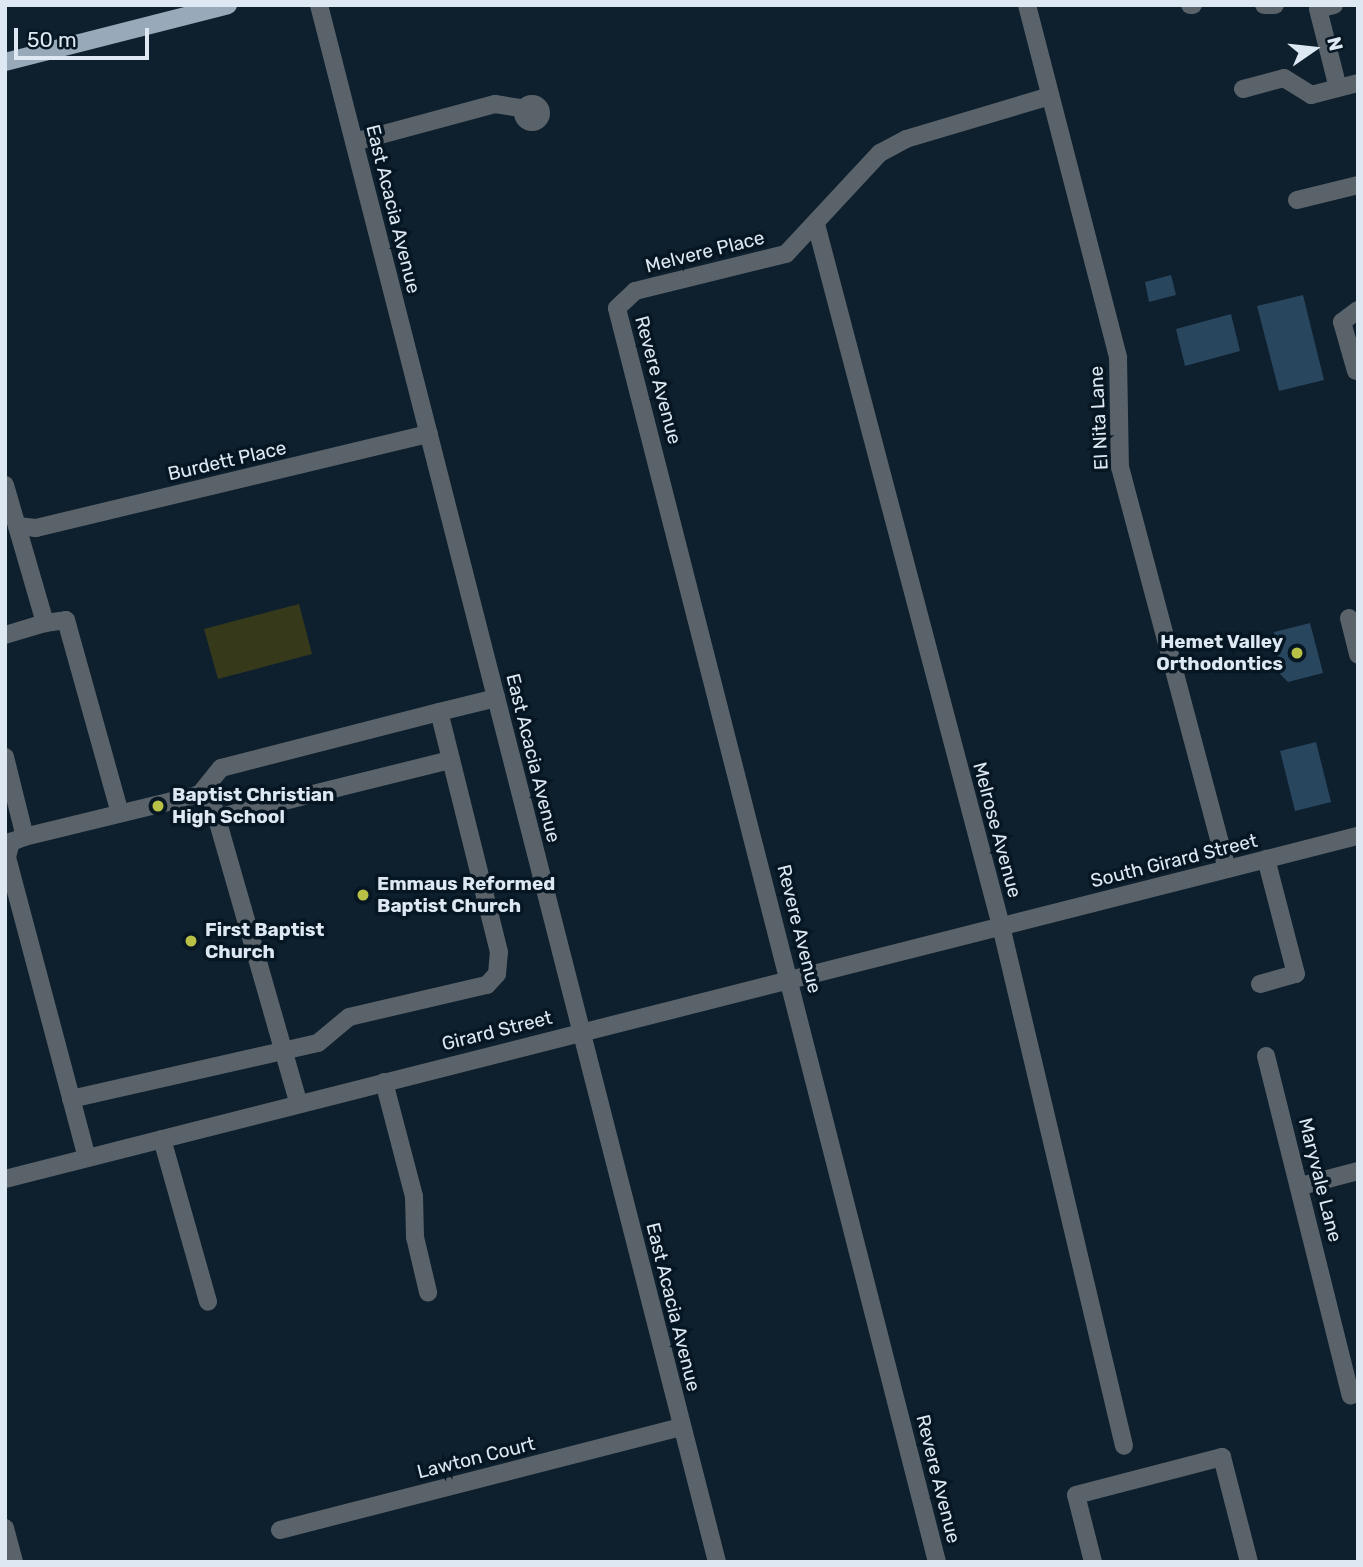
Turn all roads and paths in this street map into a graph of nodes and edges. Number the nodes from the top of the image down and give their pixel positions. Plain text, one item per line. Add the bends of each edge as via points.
1 (229, 5) edge
2 (319, 5) edge
3 (1027, 5) edge
4 (1264, 5) edge
5 (1275, 5) edge
6 (1334, 5) edge
7 (5, 62) edge
8 (1358, 83) edge
9 (1338, 88) junction
10 (1243, 89) dead end
11 (1049, 96) junction
12 (524, 109) dead end
13 (354, 142) junction
14 (1358, 185) edge
15 (1297, 200) dead end
16 (817, 228) junction
17 (617, 308) joint
18 (1358, 310) edge
19 (1356, 371) edge
20 (429, 434) junction
21 (5, 485) edge
22 (27, 527) junction
23 (1349, 618) dead end
24 (45, 624) junction
25 (5, 635) edge
26 (1358, 654) edge
27 (496, 698) junction
28 (439, 712) junction
29 (5, 757) edge
30 (451, 760) junction
31 (200, 793) junction
32 (120, 813) junction
33 (220, 817) junction
34 (25, 836) junction
35 (1358, 836) edge
36 (1266, 859) junction
37 (1227, 869) junction
38 (1001, 926) junction
39 (790, 979) junction
40 (1260, 984) dead end
41 (581, 1031) junction
42 (284, 1048) junction
43 (1266, 1056) dead end
44 (384, 1082) junction
45 (71, 1099) junction
46 (299, 1104) junction
47 (162, 1139) junction
48 (87, 1158) junction
49 (1358, 1171) edge
50 (5, 1179) edge
51 (1301, 1186) junction
52 (428, 1292) dead end
53 (208, 1302) dead end
54 (1351, 1396) dead end
55 (682, 1427) junction
56 (1124, 1446) dead end
57 (5, 1528) edge
58 (279, 1530) dead end
59 (14, 1562) edge
60 (717, 1562) edge
61 (937, 1562) edge
62 (1093, 1562) edge
63 (1250, 1562) edge

1 - 7 main road
2 - 13 street, East Acacia Avenue
3 - 11 street, El Nita Lane
4 - 5 street
6 - 9 street via 1318,9
8 - 9 street
9 - 10 street via 1311,95 1283,78
11 - 16 street, Melvere Place via 906,139 859,171
11 - 37 street, El Nita Lane via 1118,358 1120,467
12 - 13 street via 495,104
13 - 20 street, East Acacia Avenue
14 - 15 street
16 - 17 street, Melvere Place via 786,254 635,291
16 - 38 street, Melrose Avenue
17 - 39 street, Revere Avenue
18 - 19 street via 1342,321
20 - 22 street, Burdett Place
20 - 27 street, East Acacia Avenue
21 - 22 street
22 - 24 street
23 - 26 street
24 - 25 street
24 - 32 street via 66,620
27 - 28 street
27 - 41 street, East Acacia Avenue
28 - 30 street
28 - 31 street via 221,768
29 - 34 street
30 - 33 street
30 - 42 street via 499,952 497,974 487,985 349,1017 329,1039
31 - 32 street
31 - 33 street via 211,798
32 - 34 street
33 - 42 street
34 - 45 street via 11,842 7,857
35 - 36 street, South Girard Street
36 - 37 street, South Girard Street
36 - 40 street via 1296,974
37 - 38 street, South Girard Street
38 - 39 street, Girard Street
38 - 56 street, Melrose Avenue
39 - 41 street, Girard Street
39 - 61 street, Revere Avenue
41 - 44 street, Girard Street
41 - 55 street, East Acacia Avenue
42 - 45 street
42 - 46 street
43 - 51 street, Maryvale Lane
44 - 46 street, Girard Street
44 - 52 street via 414,1196 415,1237
45 - 48 street
46 - 47 street, Girard Street
47 - 48 street, Girard Street
47 - 53 street
48 - 50 street, Girard Street
49 - 51 street
51 - 54 street, Maryvale Lane
55 - 58 street, Lawton Court
55 - 60 street, East Acacia Avenue
57 - 59 street
62 - 63 street via 1076,1494 1222,1457

